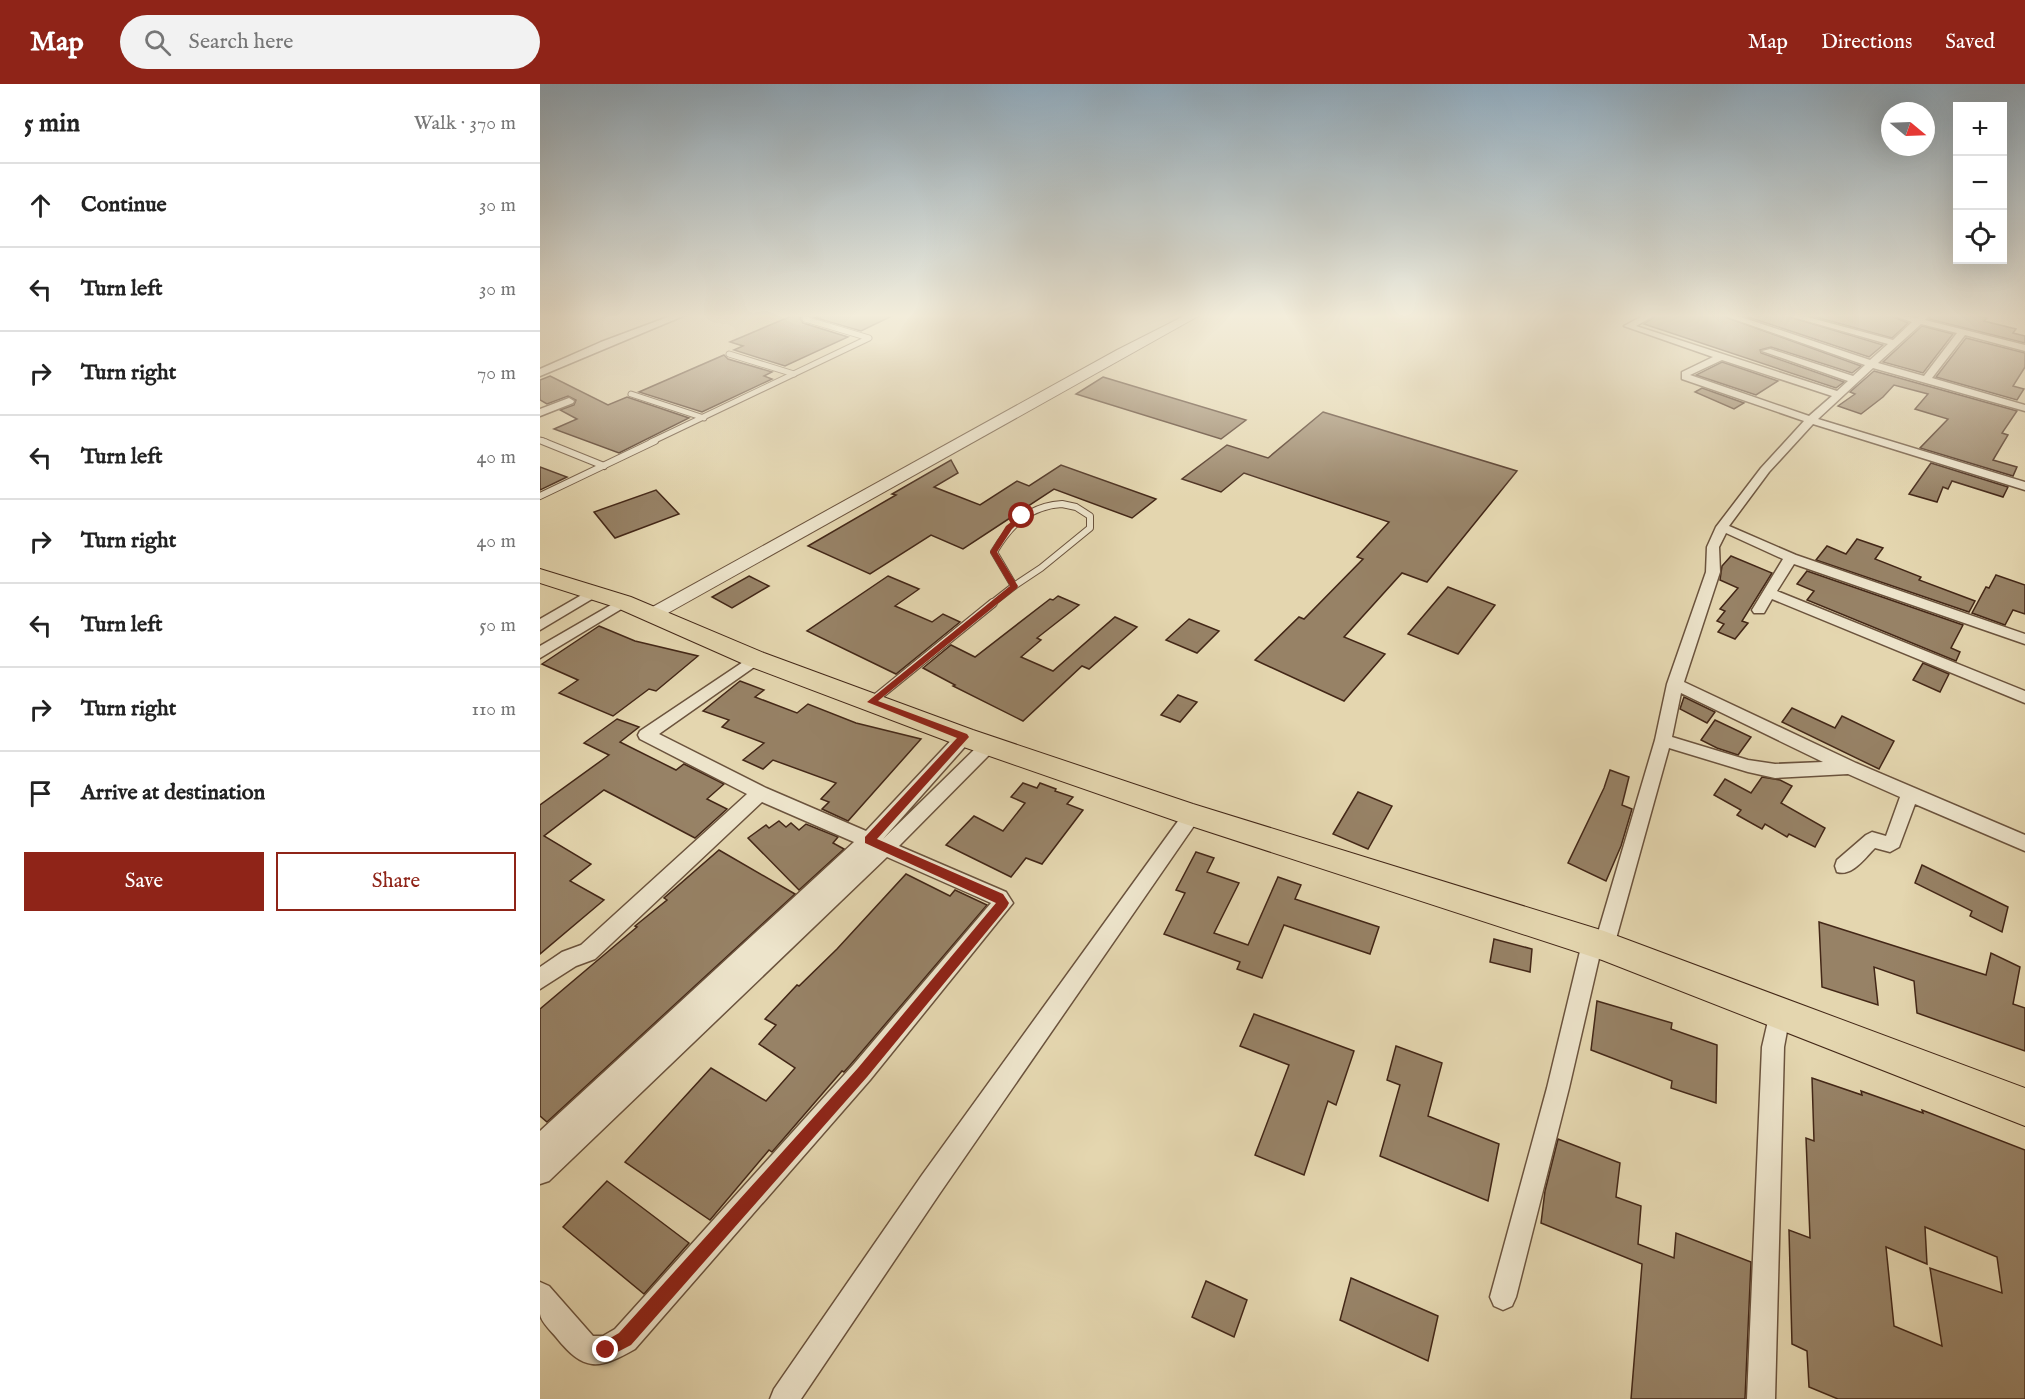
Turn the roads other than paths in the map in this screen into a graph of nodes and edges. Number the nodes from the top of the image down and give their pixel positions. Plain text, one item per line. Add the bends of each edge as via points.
1 (791, 375) edge
2 (1081, 375) edge
3 (1685, 375) edge
4 (1780, 375) edge
5 (1842, 375) edge
6 (1860, 375) edge
7 (1910, 375) edge
8 (1930, 375) edge
9 (1856, 380) junction
10 (1926, 380) junction
11 (631, 394) dead end
12 (1839, 395) junction
13 (569, 401) dead end
14 (2024, 405) edge
15 (540, 412) edge
16 (704, 418) junction
17 (1811, 420) junction
18 (540, 440) edge
19 (604, 465) junction
20 (2025, 486) edge
21 (540, 496) edge
22 (1722, 526) junction
23 (1791, 558) junction
24 (540, 576) edge
25 (1014, 586) junction
26 (592, 593) junction
27 (1769, 593) junction
28 (623, 603) junction
29 (1759, 610) dead end
30 (653, 614) junction
31 (540, 625) edge
32 (2025, 639) edge
33 (540, 653) edge
34 (755, 659) junction
35 (1675, 684) junction
36 (2025, 697) edge
37 (871, 702) junction
38 (1663, 740) junction
39 (977, 741) junction
40 (1850, 768) junction
41 (760, 794) junction
42 (1910, 794) junction
43 (1192, 815) junction
44 (2025, 843) edge
45 (876, 845) junction
46 (1844, 866) dead end
47 (1598, 944) junction
48 (540, 979) edge
49 (1779, 1015) junction
50 (2025, 1107) edge
51 (540, 1147) edge
52 (540, 1172) edge
53 (540, 1295) edge
54 (1503, 1297) dead end
55 (784, 1399) edge
56 (1761, 1399) edge

1 - 16 lane
2 - 30 street
3 - 17 street
4 - 12 street
5 - 9 street
6 - 9 street
7 - 10 street
8 - 10 street
9 - 12 street
10 - 14 street
11 - 16 lane
12 - 17 street
13 - 15 street
16 - 19 lane
17 - 20 street
17 - 22 street via 1765,470
18 - 19 lane
19 - 21 lane
22 - 23 street
22 - 35 street via 1713,547 1713,572
23 - 27 street
23 - 32 street
24 - 26 main road
25 - 25 lane via 1090,528 1090,516 1080,508 1055,503 1038,507 1009,528 994,552
25 - 37 lane
26 - 28 main road
26 - 31 street
27 - 29 street
27 - 36 street
28 - 30 main road
28 - 33 street
30 - 34 main road
34 - 37 main road
34 - 41 street via 646,735
35 - 38 street
35 - 40 street
37 - 39 main road
38 - 40 street via 1775,771
38 - 47 street
39 - 43 main road
39 - 45 street
40 - 42 street
41 - 45 street
41 - 48 street via 588,952 569,958
42 - 44 street
42 - 46 street via 1893,842 1872,840
43 - 47 main road
43 - 55 street
45 - 51 street
45 - 52 street
45 - 53 street via 1003,903 862,1072 625,1339 606,1350 588,1350
47 - 49 main road
47 - 54 street
49 - 50 main road
49 - 56 street via 1773,1047

